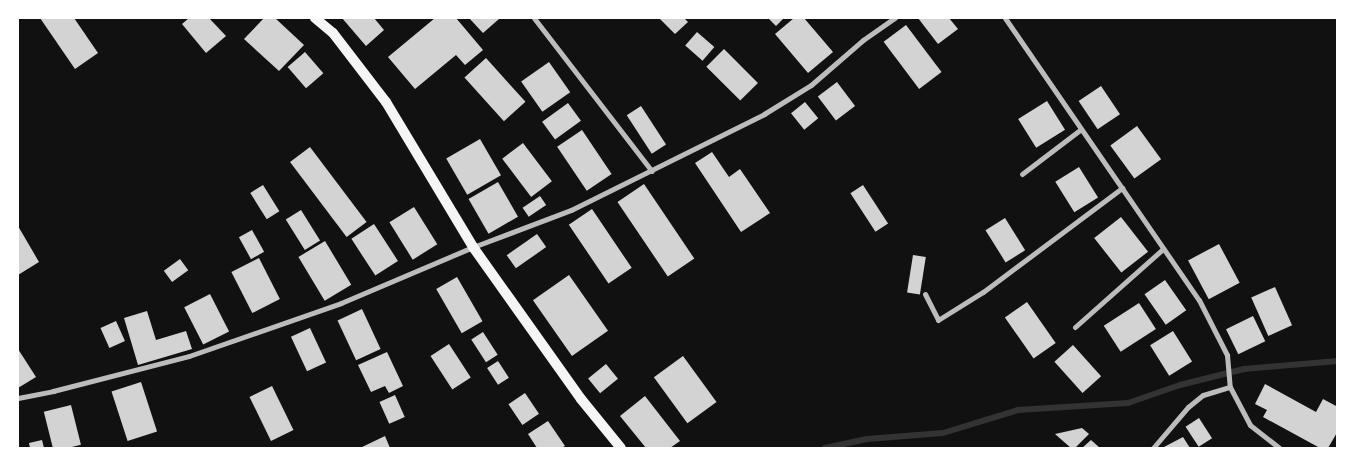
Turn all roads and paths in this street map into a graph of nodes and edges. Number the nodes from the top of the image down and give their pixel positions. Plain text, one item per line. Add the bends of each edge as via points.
1 (315, 18) edge
2 (534, 18) edge
3 (895, 18) edge
4 (1005, 18) edge
5 (1081, 129) junction
6 (652, 171) junction
7 (1022, 174) dead end
8 (1122, 188) junction
9 (473, 247) junction
10 (1163, 249) junction
11 (925, 294) dead end
12 (1075, 326) dead end
13 (1230, 387) junction
14 (18, 398) edge
15 (621, 448) edge
16 (1153, 448) edge
17 (1279, 448) edge

1 - 9 main road via 333,33 386,102
2 - 6 street
3 - 6 street via 863,40 811,85 764,114
4 - 5 street
5 - 7 street
5 - 8 street
6 - 9 street via 571,210
8 - 10 street
8 - 11 street via 983,292 938,320
9 - 14 street via 341,303 189,356
9 - 15 main road via 581,399
10 - 12 street
10 - 13 street via 1199,300 1227,355
13 - 16 street via 1203,395 1188,407
13 - 17 street via 1250,425

